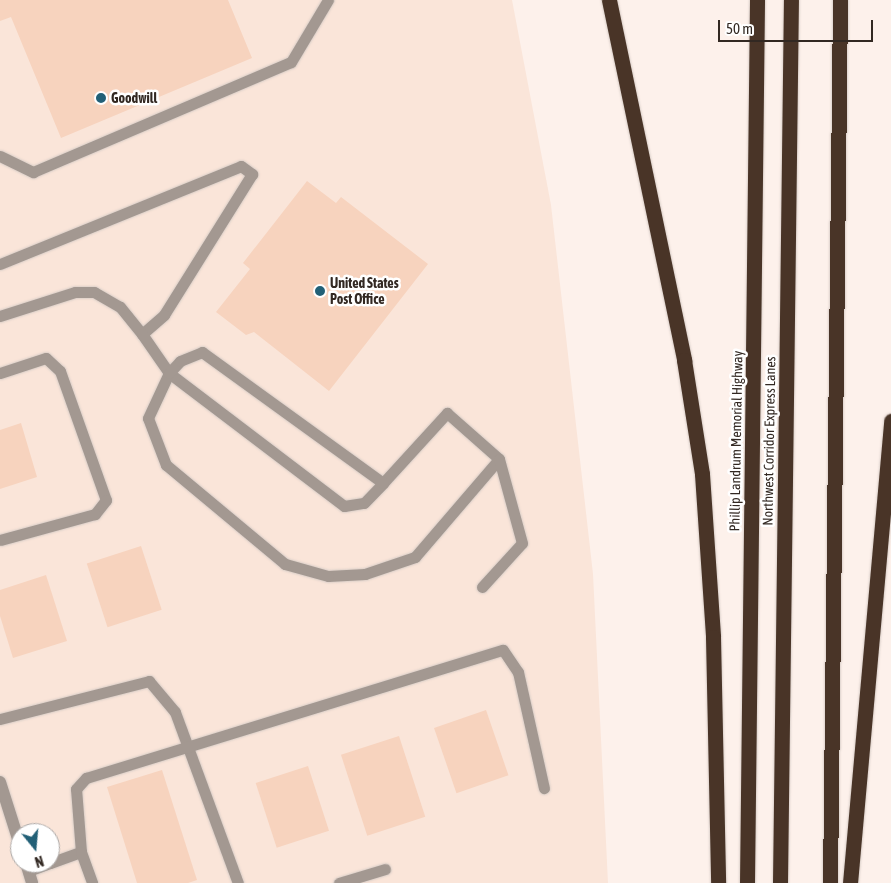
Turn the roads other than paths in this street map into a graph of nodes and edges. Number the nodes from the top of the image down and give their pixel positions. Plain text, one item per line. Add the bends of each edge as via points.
1 (328, 0) edge
2 (609, 0) edge
3 (757, 0) edge
4 (791, 0) edge
5 (840, 0) edge
6 (0, 156) edge
7 (0, 264) edge
8 (0, 316) edge
9 (142, 334) junction
10 (0, 373) edge
11 (169, 373) junction
12 (891, 421) edge
13 (499, 459) junction
14 (383, 483) junction
15 (0, 540) edge
16 (482, 587) dead end
17 (0, 719) edge
18 (189, 749) junction
19 (0, 782) edge
20 (544, 788) dead end
21 (13, 823) edge
22 (81, 852) junction
23 (60, 859) edge
24 (385, 869) dead end
25 (92, 883) edge
26 (238, 883) edge
27 (339, 883) edge
28 (718, 883) edge
29 (747, 883) edge
30 (780, 883) edge
31 (830, 883) edge
32 (850, 883) edge

1 - 6 lane via 291,62 33,172
2 - 28 highway via 684,360 702,474 713,636
3 - 29 highway, Phillip Landrum Memorial Highway
4 - 30 highway, Northwest Corridor Express Lanes
5 - 31 highway
7 - 9 lane via 241,166 247,169 252,174 164,314
8 - 9 lane via 75,292 94,292 120,308
9 - 11 lane
10 - 15 lane via 46,358 60,371 106,500 95,514
11 - 13 lane via 148,418 166,465 285,564 328,576 365,574 415,557
11 - 14 lane via 180,361 202,352
11 - 14 lane via 344,506 364,503
12 - 32 highway
13 - 14 lane via 447,413
13 - 16 lane via 522,543
17 - 18 lane via 149,681 175,712
18 - 20 lane via 503,650 518,672
18 - 22 lane via 86,778 76,789
18 - 26 lane
19 - 21 street
22 - 23 lane
22 - 25 lane
24 - 27 lane

